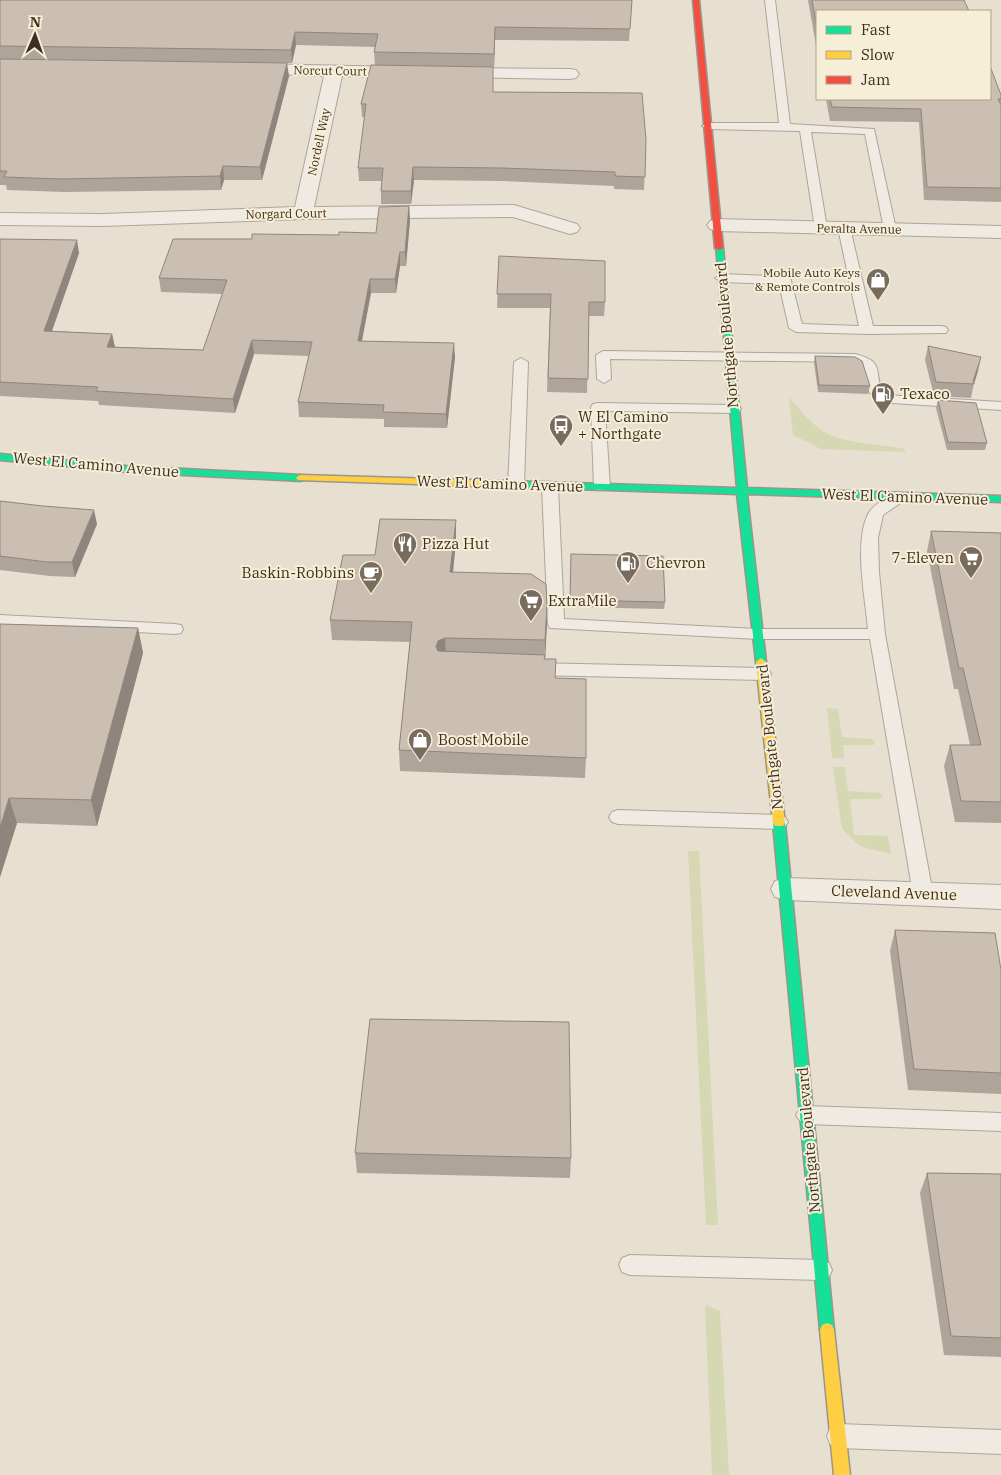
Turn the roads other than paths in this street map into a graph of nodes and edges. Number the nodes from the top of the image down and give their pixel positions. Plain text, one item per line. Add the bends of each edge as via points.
1 (696, 0) edge
2 (770, 0) edge
3 (236, 69) edge
4 (334, 71) junction
5 (423, 72) edge
6 (442, 72) edge
7 (570, 74) dead end
8 (708, 126) junction
9 (786, 127) junction
10 (805, 128) junction
11 (303, 213) junction
12 (0, 219) edge
13 (717, 226) junction
14 (570, 228) dead end
15 (821, 228) junction
16 (844, 228) junction
17 (890, 230) junction
18 (1001, 232) edge
19 (722, 278) junction
20 (867, 330) junction
21 (941, 330) dead end
22 (731, 358) junction
23 (521, 362) dead end
24 (604, 379) dead end
25 (1001, 406) edge
26 (734, 409) junction
27 (0, 456) edge
28 (516, 485) junction
29 (550, 487) junction
30 (602, 487) junction
31 (742, 492) junction
32 (901, 496) junction
33 (1001, 500) edge
34 (0, 620) edge
35 (175, 629) dead end
36 (758, 634) junction
37 (877, 634) junction
38 (514, 668) edge
39 (763, 674) junction
40 (618, 818) dead end
41 (779, 822) junction
42 (786, 889) junction
43 (923, 894) junction
44 (1001, 897) edge
45 (807, 1115) junction
46 (1001, 1122) edge
47 (630, 1265) dead end
48 (821, 1270) junction
49 (839, 1436) junction
50 (1001, 1442) edge
51 (842, 1475) edge

1 - 8 main road, Northgate Boulevard
2 - 9 lane
3 - 4 street, Norcut Court
4 - 5 street, Norcut Court
4 - 11 street, Nordell Way
6 - 7 street
8 - 9 lane
8 - 13 main road, Northgate Boulevard
9 - 10 lane
10 - 15 lane
10 - 17 lane via 870,132
11 - 12 street, Norgard Court via 103,220
11 - 14 street, Norgard Court via 514,211
13 - 15 street, Peralta Avenue
13 - 19 main road, Northgate Boulevard
15 - 16 street, Peralta Avenue
16 - 17 street, Peralta Avenue
16 - 20 lane
17 - 18 street, Peralta Avenue
19 - 20 lane via 785,280 796,328
19 - 22 main road, Northgate Boulevard
20 - 21 lane
22 - 24 lane via 603,355
22 - 25 lane via 864,359 870,365 876,395 881,399
22 - 26 main road, Northgate Boulevard
23 - 28 lane
26 - 30 lane via 606,401 598,407
26 - 31 main road, Northgate Boulevard
27 - 28 main road, West El Camino Avenue via 236,476
28 - 29 main road, West El Camino Avenue
29 - 30 main road, West El Camino Avenue
29 - 36 lane via 556,624
30 - 31 main road, West El Camino Avenue
31 - 32 main road, West El Camino Avenue
31 - 36 main road, Northgate Boulevard
32 - 33 main road, West El Camino Avenue
32 - 37 lane via 876,513 872,525 870,542
34 - 35 lane
36 - 37 lane
36 - 39 main road, Northgate Boulevard
37 - 43 lane
38 - 39 lane
39 - 41 main road, Northgate Boulevard
40 - 41 lane
41 - 42 main road, Northgate Boulevard
42 - 43 street, Cleveland Avenue
42 - 45 main road, Northgate Boulevard
43 - 44 street, Cleveland Avenue
45 - 46 lane
45 - 48 main road, Northgate Boulevard
47 - 48 lane
48 - 49 main road, Northgate Boulevard
49 - 50 lane
49 - 51 main road, Northgate Boulevard

